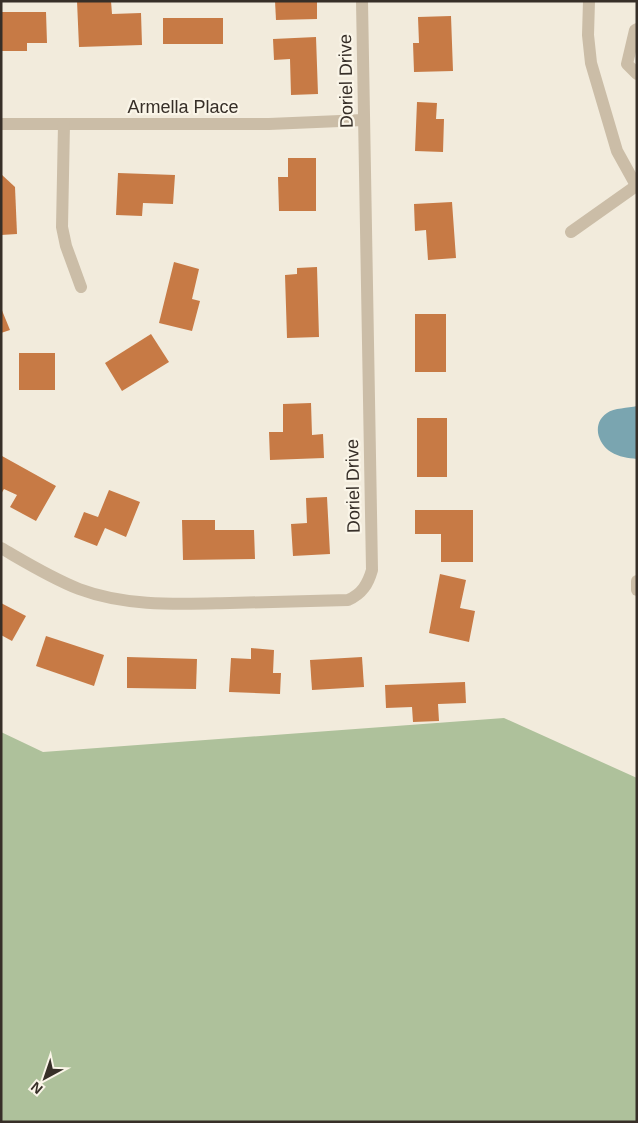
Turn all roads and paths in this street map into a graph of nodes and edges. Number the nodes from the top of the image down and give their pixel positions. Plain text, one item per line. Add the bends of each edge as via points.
1 (362, 1) edge
2 (589, 1) edge
3 (637, 29) edge
4 (637, 74) edge
5 (364, 120) junction
6 (1, 124) edge
7 (64, 124) junction
8 (635, 180) edge
9 (571, 232) dead end
10 (81, 287) dead end
11 (1, 548) edge
12 (637, 581) edge
13 (637, 590) edge

1 - 5 street, Doriel Drive
2 - 8 street via 591,63 617,151
3 - 4 street via 627,64
5 - 7 street, Armella Place via 268,124
5 - 11 street, Doriel Drive via 372,570 368,583 358,596 348,600 189,604 124,600 80,589
6 - 7 street, Armella Place
7 - 10 street via 62,227
8 - 9 street
12 - 13 street

